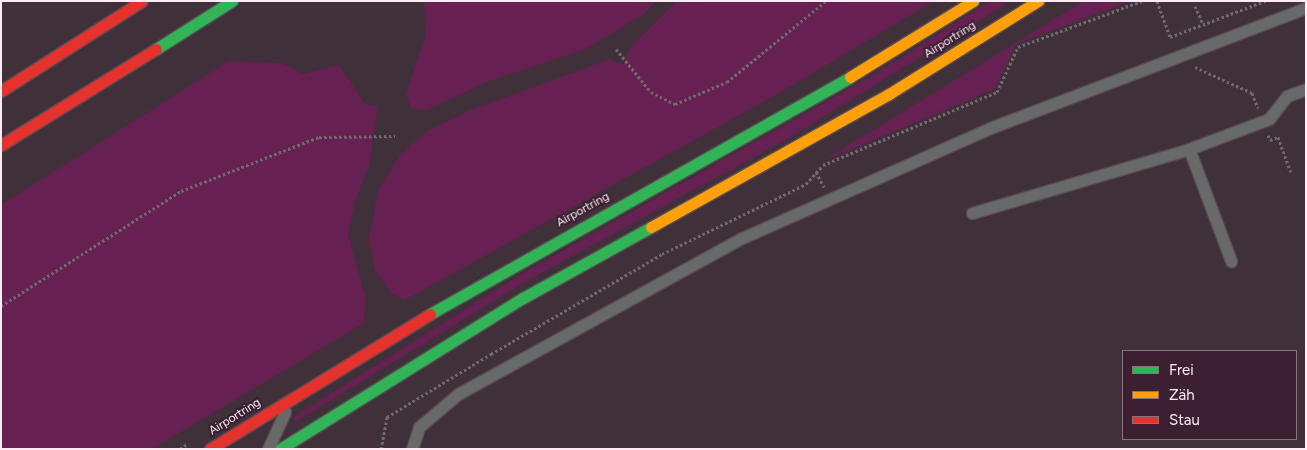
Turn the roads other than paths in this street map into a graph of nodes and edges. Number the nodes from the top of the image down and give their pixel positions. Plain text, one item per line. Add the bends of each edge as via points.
1 (142, 1) edge
2 (232, 1) edge
3 (973, 1) edge
4 (1038, 1) edge
5 (1306, 8) edge
6 (1306, 89) edge
7 (1, 91) edge
8 (1, 145) edge
9 (1189, 149) junction
10 (972, 213) dead end
11 (1230, 261) dead end
12 (306, 389) junction
13 (236, 433) junction
14 (272, 433) junction
15 (288, 447) edge
16 (210, 449) edge
17 (268, 449) edge
18 (412, 449) edge

1 - 7 main road
2 - 8 main road
3 - 12 main road, Airportring via 805,104 580,226
4 - 15 main road, Airportring via 888,94 523,298
5 - 18 lane via 990,128 742,238 458,394 419,427
6 - 9 lane via 1287,96 1263,122
9 - 10 lane
9 - 11 lane
12 - 13 main road, Airportring
12 - 14 lane
13 - 14 lane
13 - 16 main road, Airportring
14 - 15 lane
14 - 17 lane

